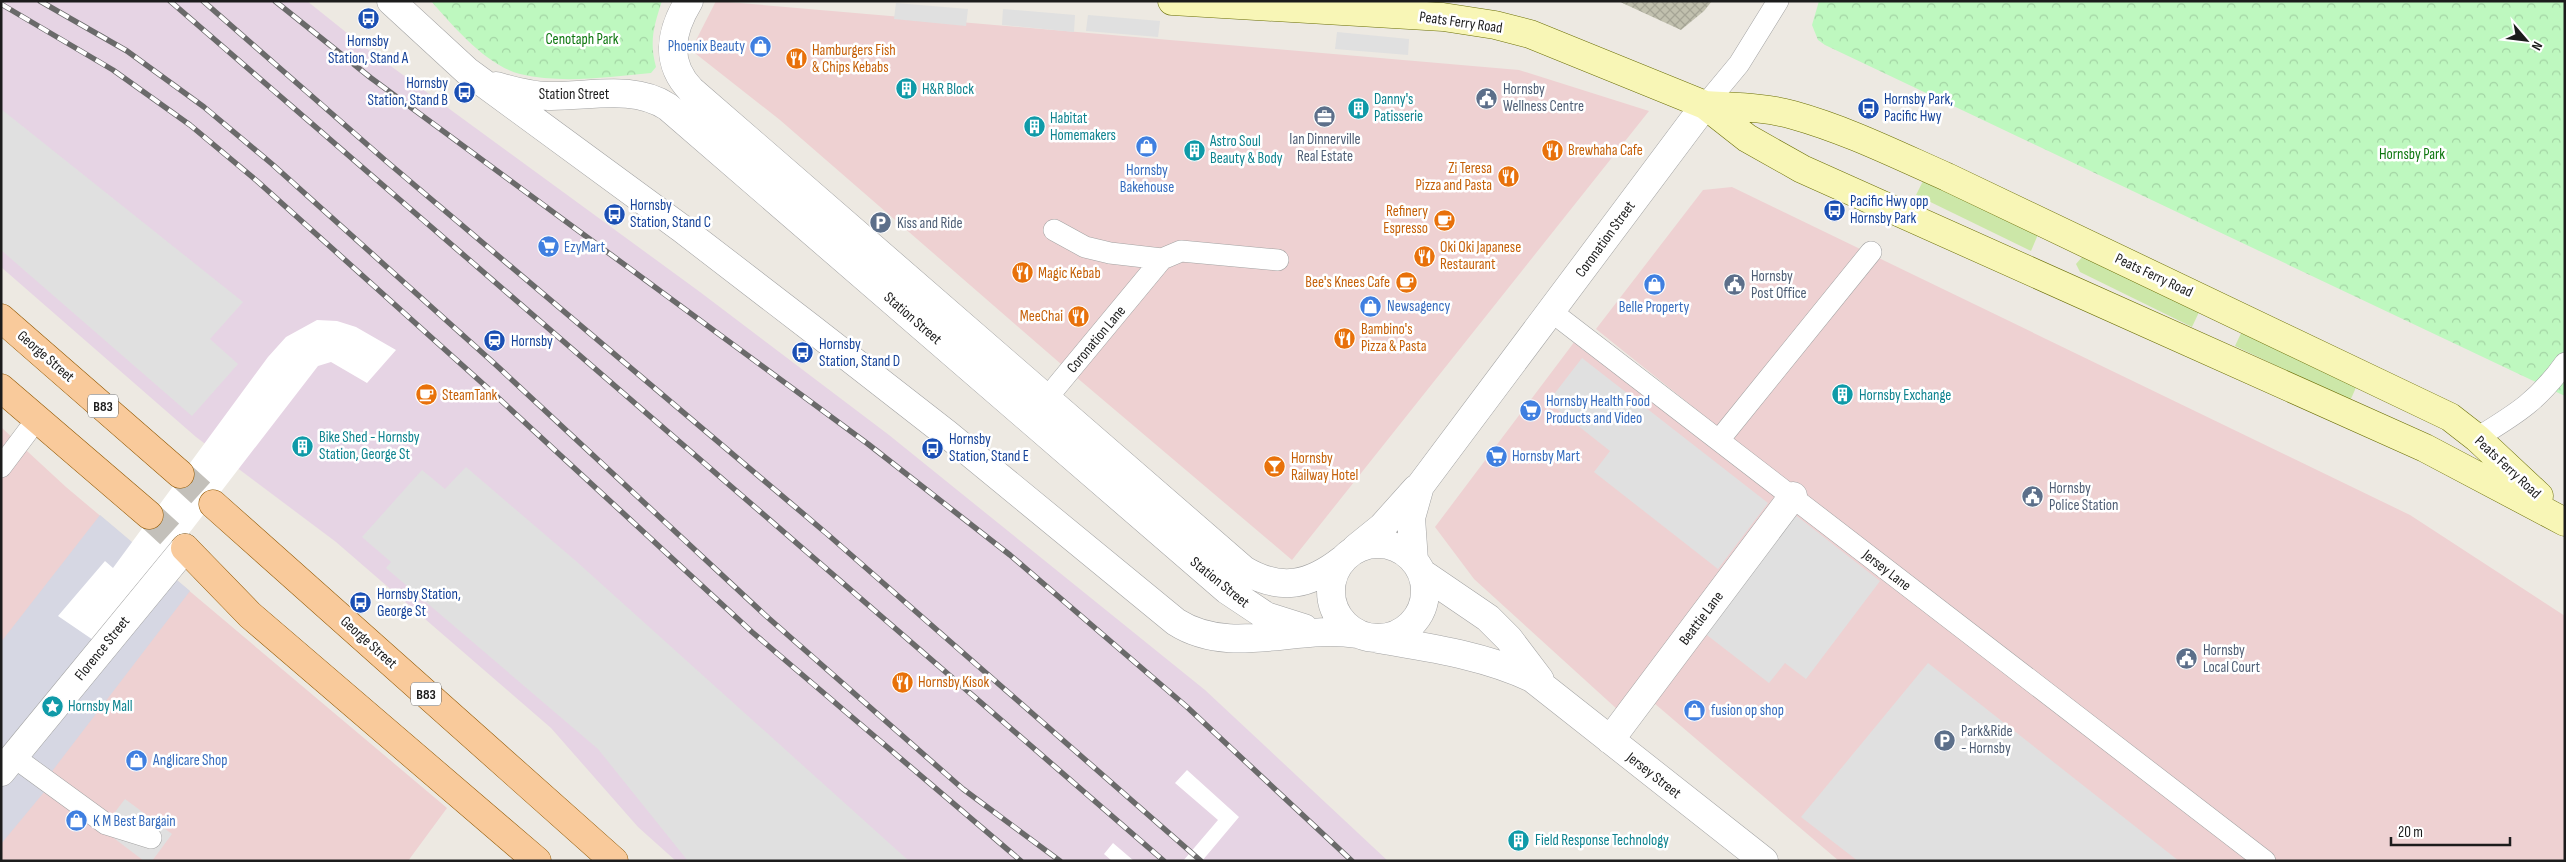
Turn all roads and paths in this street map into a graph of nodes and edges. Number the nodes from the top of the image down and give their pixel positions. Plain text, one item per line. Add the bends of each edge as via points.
1 (391, 1) edge
2 (689, 1) edge
3 (1172, 1) edge
4 (1778, 1) edge
5 (1313, 5) edge
6 (478, 78) junction
7 (1705, 105) junction
8 (1054, 230) dead end
9 (1871, 252) dead end
10 (1162, 259) junction
11 (1278, 260) dead end
12 (1552, 312) junction
13 (1, 318) edge
14 (2565, 363) edge
15 (1, 388) edge
16 (1038, 409) junction
17 (37, 419) junction
18 (2477, 438) junction
19 (1719, 440) junction
20 (1, 467) edge
21 (180, 474) tunnel mouth
22 (1428, 474) junction
23 (1792, 496) junction
24 (213, 504) tunnel mouth
25 (149, 514) tunnel mouth
26 (2565, 521) edge
27 (185, 548) joint
28 (1346, 556) junction
29 (1418, 567) junction
30 (1320, 631) junction
31 (1367, 636) junction
32 (1546, 688) junction
33 (1610, 740) junction
34 (8, 764) edge
35 (151, 838) dead end
36 (537, 861) edge
37 (614, 861) edge
38 (1764, 861) edge
39 (2265, 861) edge

1 - 6 street, Station Street via 422,32
2 - 16 street, Station Street via 676,25 673,45 675,66 682,81
3 - 5 main road, Peats Ferry Road
4 - 7 lane, Coronation Street via 1739,64
5 - 7 main road, Peats Ferry Road via 1444,17 1512,29 1555,43
6 - 16 street, Station Street via 522,93 547,96 636,94 663,104
6 - 30 street, Station Street via 674,222 811,328 947,434 1176,622 1201,635 1226,638
7 - 12 street, Coronation Street
7 - 18 main road, Peats Ferry Road via 1793,115 1888,150 2436,410
7 - 26 main road, Peats Ferry Road via 1747,138 1802,169 2425,448
8 - 10 lane via 1084,247
9 - 19 lane
10 - 11 lane via 1181,251
10 - 16 lane, Coronation Lane
12 - 19 lane, Jersey Lane
12 - 22 street, Coronation Street
13 - 21 main road, George Street / B83
14 - 18 lane via 2549,385 2523,410
15 - 17 main road
16 - 28 street, Station Street via 1253,576 1281,583 1310,581
16 - 30 street, Station Street via 1244,603 1276,620
17 - 20 lane
17 - 25 main road
18 - 26 main road, Peats Ferry Road
19 - 23 lane, Jersey Lane
22 - 28 street, Coronation Street via 1382,527
22 - 29 street, Coronation Street via 1413,507 1411,534
23 - 33 street, Beattie Lane
23 - 39 lane, Jersey Lane
24 - 37 main road, George Street / B83
27 - 34 street, Florence Street
27 - 36 main road via 250,615
28 - 29 street via 1361,547 1384,544 1396,547
28 - 31 street via 1332,579 1331,601 1340,620
29 - 31 street via 1424,598 1417,617 1403,631
29 - 32 street, Jersey Street via 1498,627
30 - 31 street, Station Street
31 - 32 street, Jersey Street via 1494,662 1532,678
32 - 33 street, Jersey Street
33 - 38 street, Jersey Street
34 - 35 lane via 106,824

